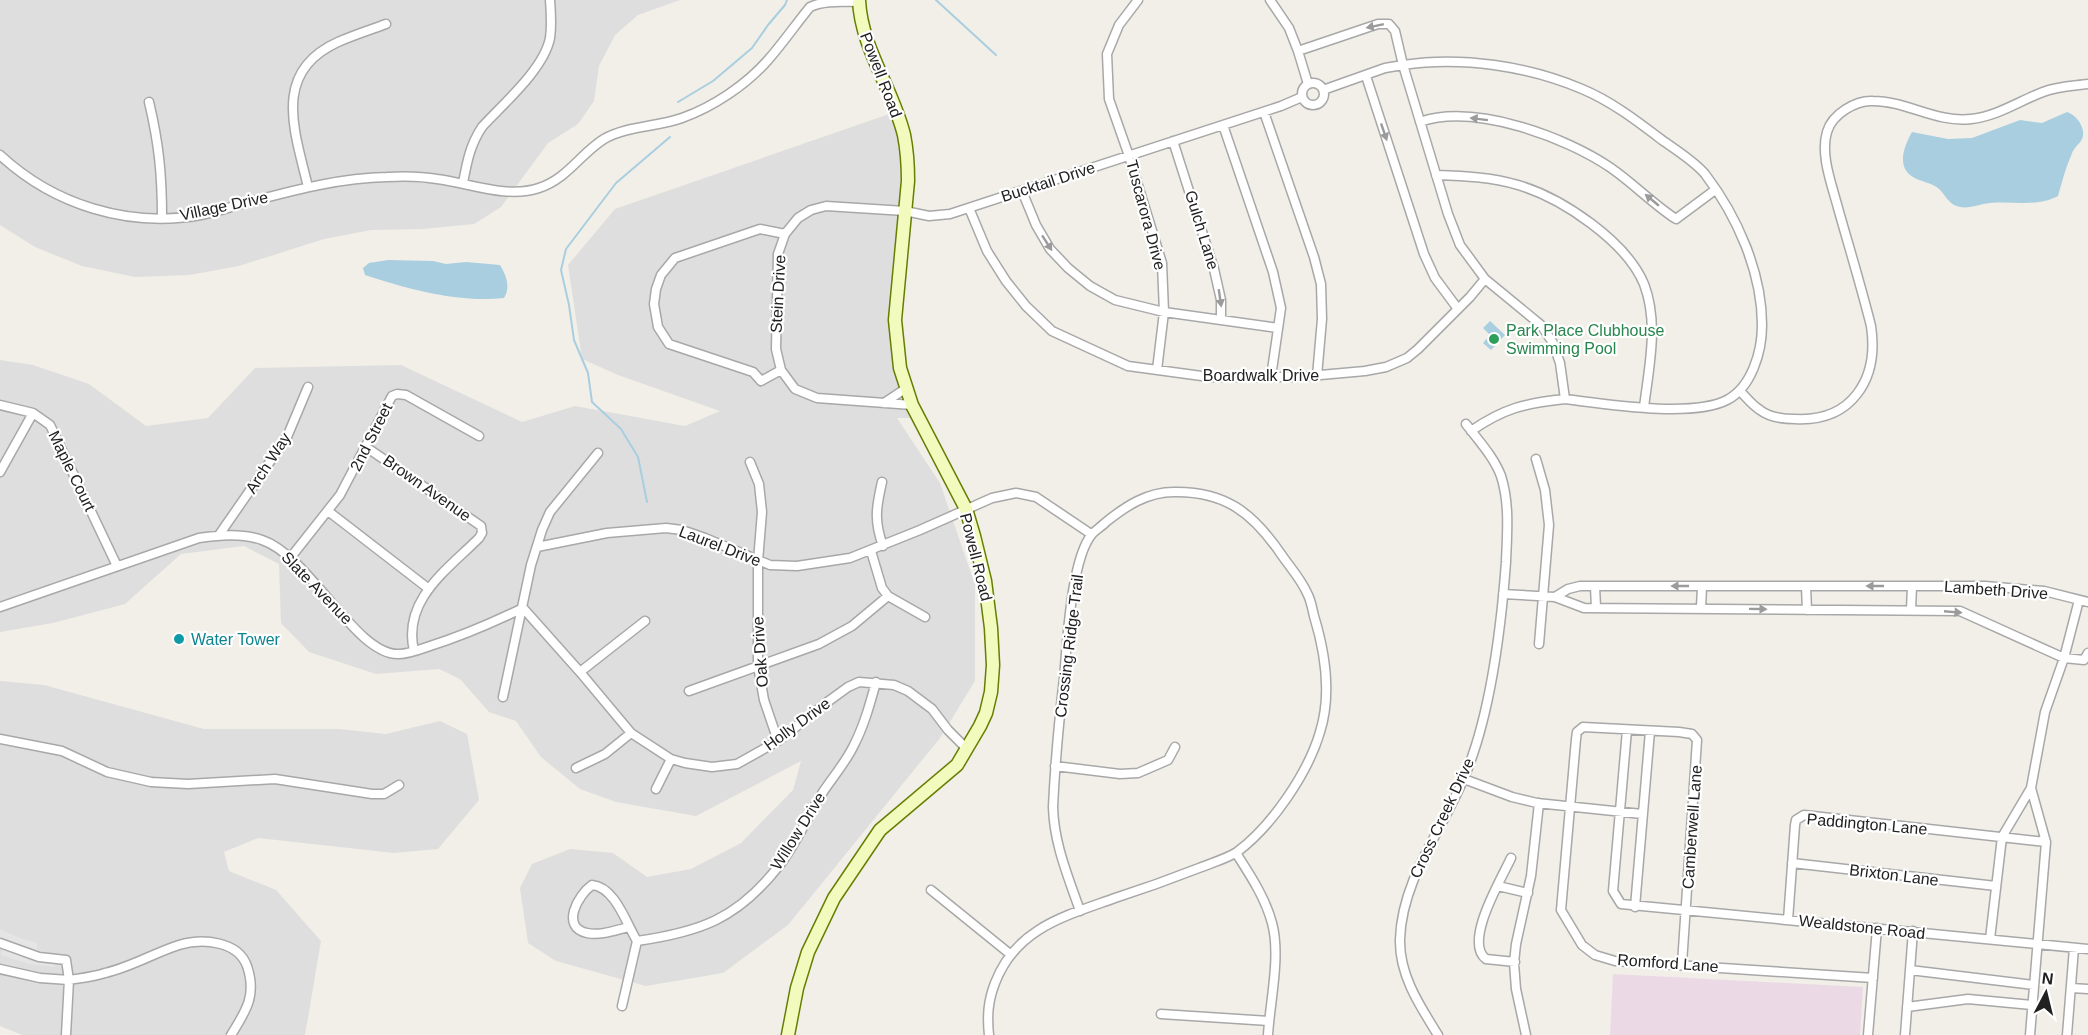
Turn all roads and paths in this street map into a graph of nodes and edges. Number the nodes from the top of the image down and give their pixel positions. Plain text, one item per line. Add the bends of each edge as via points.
1 (550, 0) edge
2 (1269, 0) edge
3 (859, 1) edge
4 (1135, 1) edge
5 (386, 24) dead end
6 (1302, 49) junction
7 (1403, 65) junction
8 (1366, 76) junction
9 (1308, 84) junction
10 (2086, 84) edge
11 (1323, 90) junction
12 (1302, 97) junction
13 (148, 102) dead end
14 (1264, 112) junction
15 (1420, 122) junction
16 (1223, 125) junction
17 (1173, 141) junction
18 (0, 155) edge
19 (1129, 156) junction
20 (1436, 175) junction
21 (463, 183) junction
22 (308, 187) junction
23 (1715, 190) junction
24 (1022, 191) junction
25 (969, 208) junction
26 (905, 212) junction
27 (162, 218) junction
28 (785, 234) junction
29 (1485, 279) junction
30 (1458, 309) junction
31 (1164, 312) junction
32 (1221, 320) junction
33 (1278, 328) junction
34 (781, 370) junction
35 (1157, 370) junction
36 (1317, 376) junction
37 (1270, 377) junction
38 (308, 387) dead end
39 (905, 389) junction
40 (1740, 391) junction
41 (1565, 399) junction
42 (883, 404) junction
43 (0, 405) edge
44 (912, 405) junction
45 (1644, 407) junction
46 (33, 413) junction
47 (479, 436) dead end
48 (366, 447) junction
49 (598, 453) dead end
50 (1536, 459) dead end
51 (750, 462) dead end
52 (0, 472) edge
53 (882, 482) dead end
54 (966, 509) junction
55 (328, 511) junction
56 (1092, 534) junction
57 (219, 535) junction
58 (883, 546) junction
59 (537, 547) junction
60 (871, 551) junction
61 (291, 556) junction
62 (758, 561) junction
63 (117, 566) junction
64 (1595, 586) junction
65 (1702, 586) junction
66 (1912, 586) junction
67 (1806, 587) junction
68 (429, 589) junction
69 (1503, 594) junction
70 (888, 596) junction
71 (1543, 596) junction
72 (1555, 597) junction
73 (2083, 601) edge
74 (0, 607) edge
75 (523, 608) junction
76 (1596, 608) junction
77 (1701, 608) junction
78 (1807, 610) junction
79 (1911, 610) junction
80 (925, 616) dead end
81 (645, 621) dead end
82 (1539, 644) dead end
83 (414, 651) junction
84 (2088, 653) edge
85 (2064, 658) junction
86 (758, 666) junction
87 (580, 672) junction
88 (876, 682) junction
89 (689, 691) dead end
90 (503, 697) dead end
91 (1627, 730) junction
92 (1650, 731) junction
93 (631, 733) junction
94 (0, 739) edge
95 (778, 741) junction
96 (1175, 747) dead end
97 (967, 749) junction
98 (671, 759) junction
99 (1055, 766) junction
100 (576, 768) dead end
101 (1464, 779) junction
102 (399, 785) dead end
103 (2031, 788) junction
104 (656, 789) dead end
105 (1539, 803) junction
106 (1570, 806) junction
107 (1620, 811) junction
108 (1642, 814) junction
109 (2002, 837) junction
110 (2046, 842) junction
111 (1236, 853) junction
112 (1511, 858) dead end
113 (1792, 863) junction
114 (1498, 886) junction
115 (1996, 886) junction
116 (931, 891) dead end
117 (1528, 893) junction
118 (1635, 906) junction
119 (1080, 910) junction
120 (1686, 911) junction
121 (1788, 920) junction
122 (629, 927) junction
123 (1877, 928) junction
124 (1913, 932) junction
125 (1990, 939) junction
126 (637, 941) junction
127 (0, 943) edge
128 (2037, 944) junction
129 (2074, 948) junction
130 (2088, 949) edge
131 (1010, 954) junction
132 (1515, 962) junction
133 (1682, 964) junction
134 (0, 969) edge
135 (1910, 970) junction
136 (1873, 978) junction
137 (69, 980) junction
138 (2034, 985) junction
139 (2071, 988) junction
140 (2088, 989) edge
141 (2032, 1005) junction
142 (622, 1006) dead end
143 (1907, 1007) junction
144 (1161, 1014) dead end
145 (1269, 1021) junction
146 (66, 1035) edge
147 (231, 1035) edge
148 (788, 1035) edge
149 (989, 1035) edge
150 (1268, 1035) edge
151 (1438, 1035) edge
152 (1526, 1035) edge
153 (1868, 1035) edge
154 (1905, 1035) edge
155 (2030, 1035) edge
156 (2067, 1035) edge

1 - 21 street via 552,20 545,51 475,138
2 - 6 street
3 - 21 street, Village Drive via 810,7 767,61 730,93 682,118 605,138 568,172 540,188 506,191
3 - 26 street, Powell Road via 864,31 903,134 908,159
4 - 19 street, Tuscarora Drive via 1107,54 1109,99
5 - 22 street via 320,52 294,88 293,120
7 -> 6 street via 1395,31 1389,24 1378,24
6 - 9 street
7 - 8 street
7 - 15 street
7 - 23 street via 1466,62 1545,75 1583,90 1661,139 1703,173
8 - 11 street
8 -> 30 street via 1424,254 1435,278
9 - 11 street via 1318,84
9 - 12 street
10 - 40 street via 2044,92 2006,111 1972,119 1927,115 1874,100 1850,106 1837,116 1827,130 1825,148 1871,326 1874,345 1867,379 1860,392 1837,411 1801,420 1760,411
11 - 12 street via 1322,100 1316,105 1306,103
12 - 14 street, Bucktail Drive
13 - 27 street via 162,167
14 - 16 street, Bucktail Drive
14 - 36 street via 1321,284
15 - 20 street
23 -> 15 street via 1676,219 1612,169 1583,150 1554,138 1480,119 1447,116
16 - 17 street, Bucktail Drive
16 - 33 street via 1273,272 1281,308
17 - 19 street, Bucktail Drive
17 -> 32 street, Gulch Lane via 1214,269
18 - 27 street, Village Drive via 43,187 69,200 126,216
19 - 24 street, Bucktail Drive
19 - 31 street, Tuscarora Drive via 1162,263
20 - 29 street via 1460,245
20 - 45 street via 1480,177 1545,195 1614,241 1644,285 1650,310 1652,329
21 - 22 street, Village Drive via 386,177
22 - 27 street, Village Drive via 201,215
23 - 40 street via 1747,249 1762,311 1756,363
24 - 25 street, Bucktail Drive
24 -> 31 street via 1050,249 1068,268 1115,300
25 - 26 street, Bucktail Drive via 939,216
25 - 35 street, Boardwalk Drive via 987,252 1006,281 1052,331 1128,366
26 - 28 street, Stein Drive via 826,206 811,210
26 - 39 street, Powell Road via 895,320
28 - 34 street, Stein Drive via 778,254 776,350
28 - 34 street via 760,229 675,258 661,275 654,304 657,327 669,344 753,372 761,381
29 - 30 street, Boardwalk Drive
29 - 41 street via 1541,325 1560,363
30 - 36 street, Boardwalk Drive via 1407,358 1386,367
31 - 32 street
31 - 35 street, Tuscarora Drive
32 - 33 street
33 - 37 street
34 - 42 street via 795,389 817,398
35 - 37 street, Boardwalk Drive via 1209,378
36 - 37 street, Boardwalk Drive
38 - 57 street, Arch Way via 287,437
39 - 42 street
39 - 44 street, Powell Road
40 - 45 street via 1716,405 1698,408
41 - 45 street
41 - 69 street, Cross Creek Drive via 1505,410 1468,427 1491,457 1506,497
42 - 44 street
43 - 46 street
44 - 54 street, Powell Road
46 - 52 street
46 - 63 street, Maple Court via 50,425
47 - 48 street, 2nd Street via 398,394 388,401
48 - 55 street, 2nd Street
48 - 68 street, Brown Avenue via 481,526 479,538
49 - 59 street via 550,512
50 - 71 street via 1549,525
51 - 62 street, Oak Drive via 759,484 762,512
53 - 58 street via 875,514
54 - 56 street, Laurel Drive via 1005,494 1024,494 1036,497
54 - 58 street, Laurel Drive
54 - 97 street, Powell Road via 985,581 993,665 986,713
55 - 61 street, 2nd Street
55 - 68 street
56 - 99 street, Crossing Ridge Trail via 1081,557 1070,616
56 - 111 street, Crossing Ridge Trail via 1126,505 1147,496 1177,492 1207,495 1243,510 1275,546 1307,593 1324,648 1326,686 1320,732 1299,781 1271,819
57 - 61 street, Slate Avenue via 263,540
57 - 63 street, Slate Avenue
58 - 60 street, Laurel Drive
59 - 62 street, Laurel Drive via 607,533 666,528 705,538
59 - 75 street
60 - 62 street, Laurel Drive via 797,566
60 - 70 street
61 - 83 street, Slate Avenue via 368,642 388,653
62 - 86 street, Oak Drive
63 - 74 street, Slate Avenue
65 -> 64 street, Lambeth Drive
64 - 72 street, Lambeth Drive via 1568,589
64 - 76 street
65 - 67 street, Lambeth Drive
65 - 77 street
66 -> 67 street, Lambeth Drive
66 - 73 street, Lambeth Drive via 2044,591
66 - 79 street
67 - 78 street
68 - 83 street, Brown Avenue via 414,616
69 - 71 street
69 - 101 street, Cross Creek Drive via 1487,698
70 - 80 street
70 - 86 street via 852,626 819,644
71 - 72 street
71 - 82 street
72 - 76 street, Lambeth Drive via 1584,608
73 - 85 street, Lambeth Drive
75 - 83 street, Slate Avenue via 463,636
75 - 87 street, Holly Drive
75 - 90 street
76 - 77 street, Lambeth Drive
77 -> 78 street, Lambeth Drive
78 - 79 street, Lambeth Drive
79 -> 85 street, Lambeth Drive via 1960,611
81 - 87 street
84 - 85 street via 2084,660
85 - 103 street, Lambeth Drive via 2045,712
86 - 89 street
86 - 95 street, Oak Drive
87 - 93 street, Holly Drive
88 - 95 street, Holly Drive via 848,687
88 - 97 street, Holly Drive via 894,685 922,701
88 - 126 street, Willow Drive via 852,749 779,867 744,903 722,919 692,930
91 - 92 street, Romford Lane
91 - 106 street, Romford Lane via 1583,727 1577,732
91 - 107 street, Wealdstone Road
92 - 108 street
92 - 120 street, Camberwell Lane via 1692,734 1697,740
93 - 98 street, Holly Drive
93 - 100 street via 605,754
94 - 102 street via 62,751 108,772 151,782 188,784 275,778 372,794 384,794
95 - 98 street, Holly Drive via 737,764 705,766
96 - 99 street via 1168,759 1138,773
97 - 148 street, Powell Road via 957,765 880,830 834,898 808,952
98 - 104 street
99 - 119 street, Crossing Ridge Trail via 1053,827
101 - 105 street
101 - 151 street, Cross Creek Drive via 1406,900 1400,941 1406,976
103 - 109 street, Lambeth Drive
103 - 110 street, Lambeth Drive
105 - 106 street
105 - 117 street
106 - 107 street
106 - 133 street, Romford Lane via 1561,910 1574,934 1595,955 1615,961
107 - 108 street
107 - 118 street, Wealdstone Road via 1613,891 1621,904
108 - 118 street
109 - 110 street
109 - 113 street, Paddington Lane via 1804,815 1796,820
109 - 115 street, Lambeth Drive
110 - 128 street, Lambeth Drive
111 - 119 street, Crossing Ridge Trail
111 - 145 street via 1256,885 1272,924 1275,940
112 - 114 street
113 - 115 street, Brixton Lane
113 - 121 street, Paddington Lane
114 - 117 street
114 - 132 street via 1486,909 1479,950 1486,959
115 - 125 street, Lambeth Drive
116 - 131 street
117 - 132 street
118 - 120 street, Wealdstone Road
119 - 131 street, Crossing Ridge Trail via 1042,927
120 - 121 street, Wealdstone Road
120 - 133 street, Camberwell Lane
121 - 123 street, Wealdstone Road
122 - 122 street via 613,898 600,886 592,885 575,904 573,919 583,932
122 - 126 street
123 - 124 street, Wealdstone Road
123 - 136 street
124 - 125 street, Wealdstone Road
124 - 135 street
125 - 128 street, Wealdstone Road
126 - 142 street
127 - 137 street via 39,957 66,960
128 - 129 street, Wealdstone Road
128 - 138 street, Lambeth Drive
129 - 130 street, Wealdstone Road
129 - 139 street
131 - 149 street, Crossing Ridge Trail via 989,1001
132 - 152 street via 1516,989
133 - 136 street, Romford Lane
134 - 137 street
135 - 138 street
135 - 143 street
136 - 153 street
137 - 146 street
137 - 147 street via 105,973 181,944 228,945 244,958 251,977 251,998
138 - 141 street, Lambeth Drive
139 - 140 street
139 - 156 street
141 - 143 street via 1968,999
141 - 155 street, Lambeth Drive
143 - 154 street
144 - 145 street
145 - 150 street

